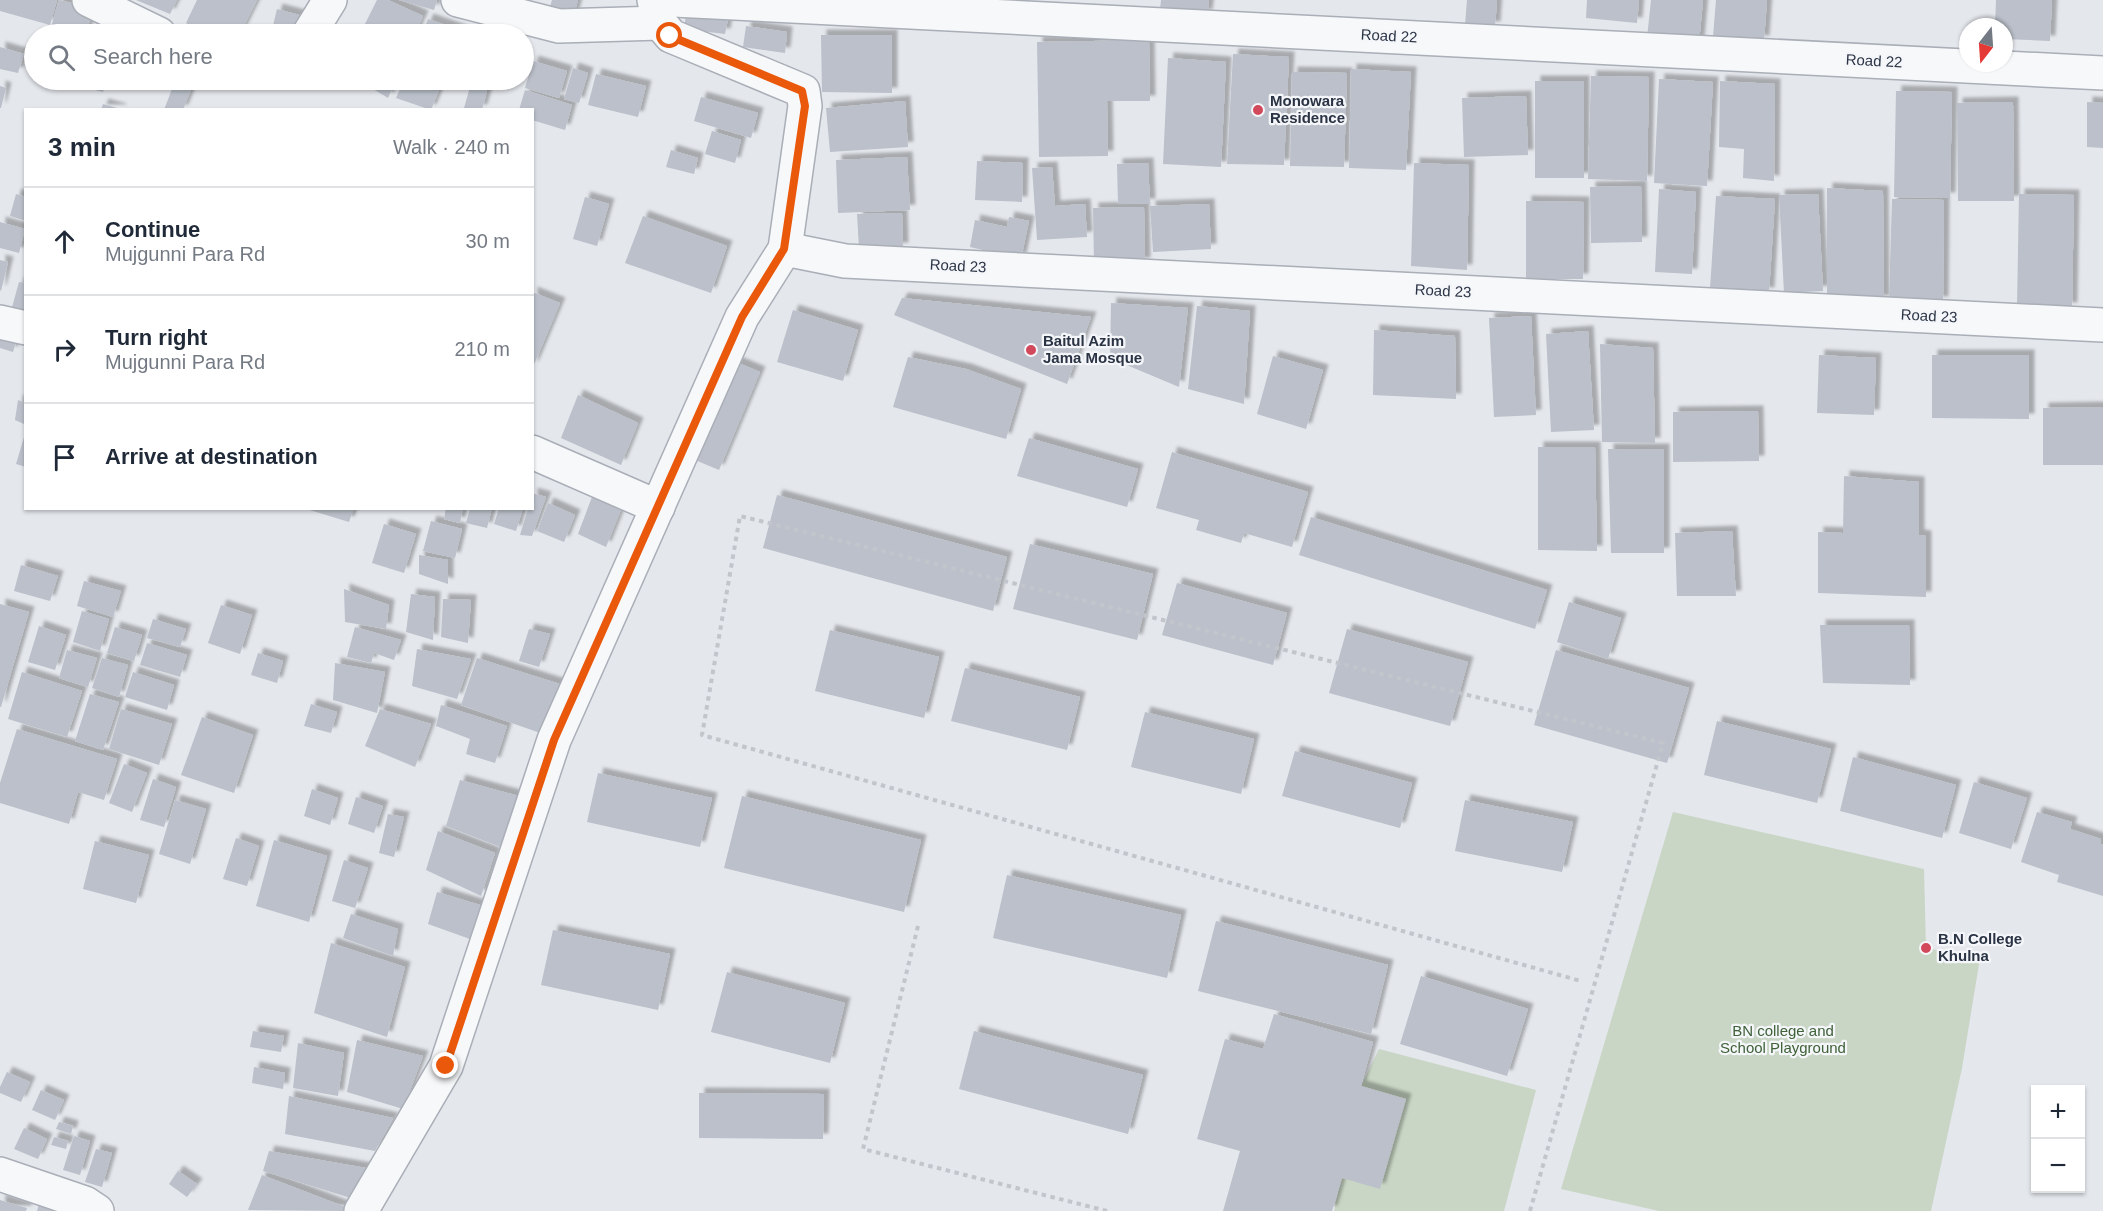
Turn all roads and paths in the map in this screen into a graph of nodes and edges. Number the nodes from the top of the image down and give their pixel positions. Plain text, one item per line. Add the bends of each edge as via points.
1 (89, 0) edge
2 (330, 0) edge
3 (458, 0) edge
4 (663, 8) edge
5 (138, 24) edge
6 (315, 24) edge
7 (2103, 73) edge
8 (784, 249) junction
9 (0, 322) edge
10 (2103, 325) edge
11 (24, 328) edge
12 (534, 453) edge
13 (658, 507) junction
14 (918, 926) dead end
15 (1581, 981) dead end
16 (0, 1174) edge
17 (97, 1211) edge
18 (361, 1211) edge
19 (1107, 1211) edge
20 (1530, 1211) edge

1 - 5 street
2 - 6 street
3 - 4 street, Road 22 via 559,26
4 - 7 street, Road 22
4 - 8 street via 670,36 802,91 805,106
8 - 10 street, Road 23 via 845,261
8 - 13 street via 742,317
9 - 11 street
12 - 13 street
13 - 18 street via 554,740 446,1066
14 - 19 path via 863,1149
15 - 20 path via 702,735 740,516 1663,743
16 - 17 street via 85,1203

